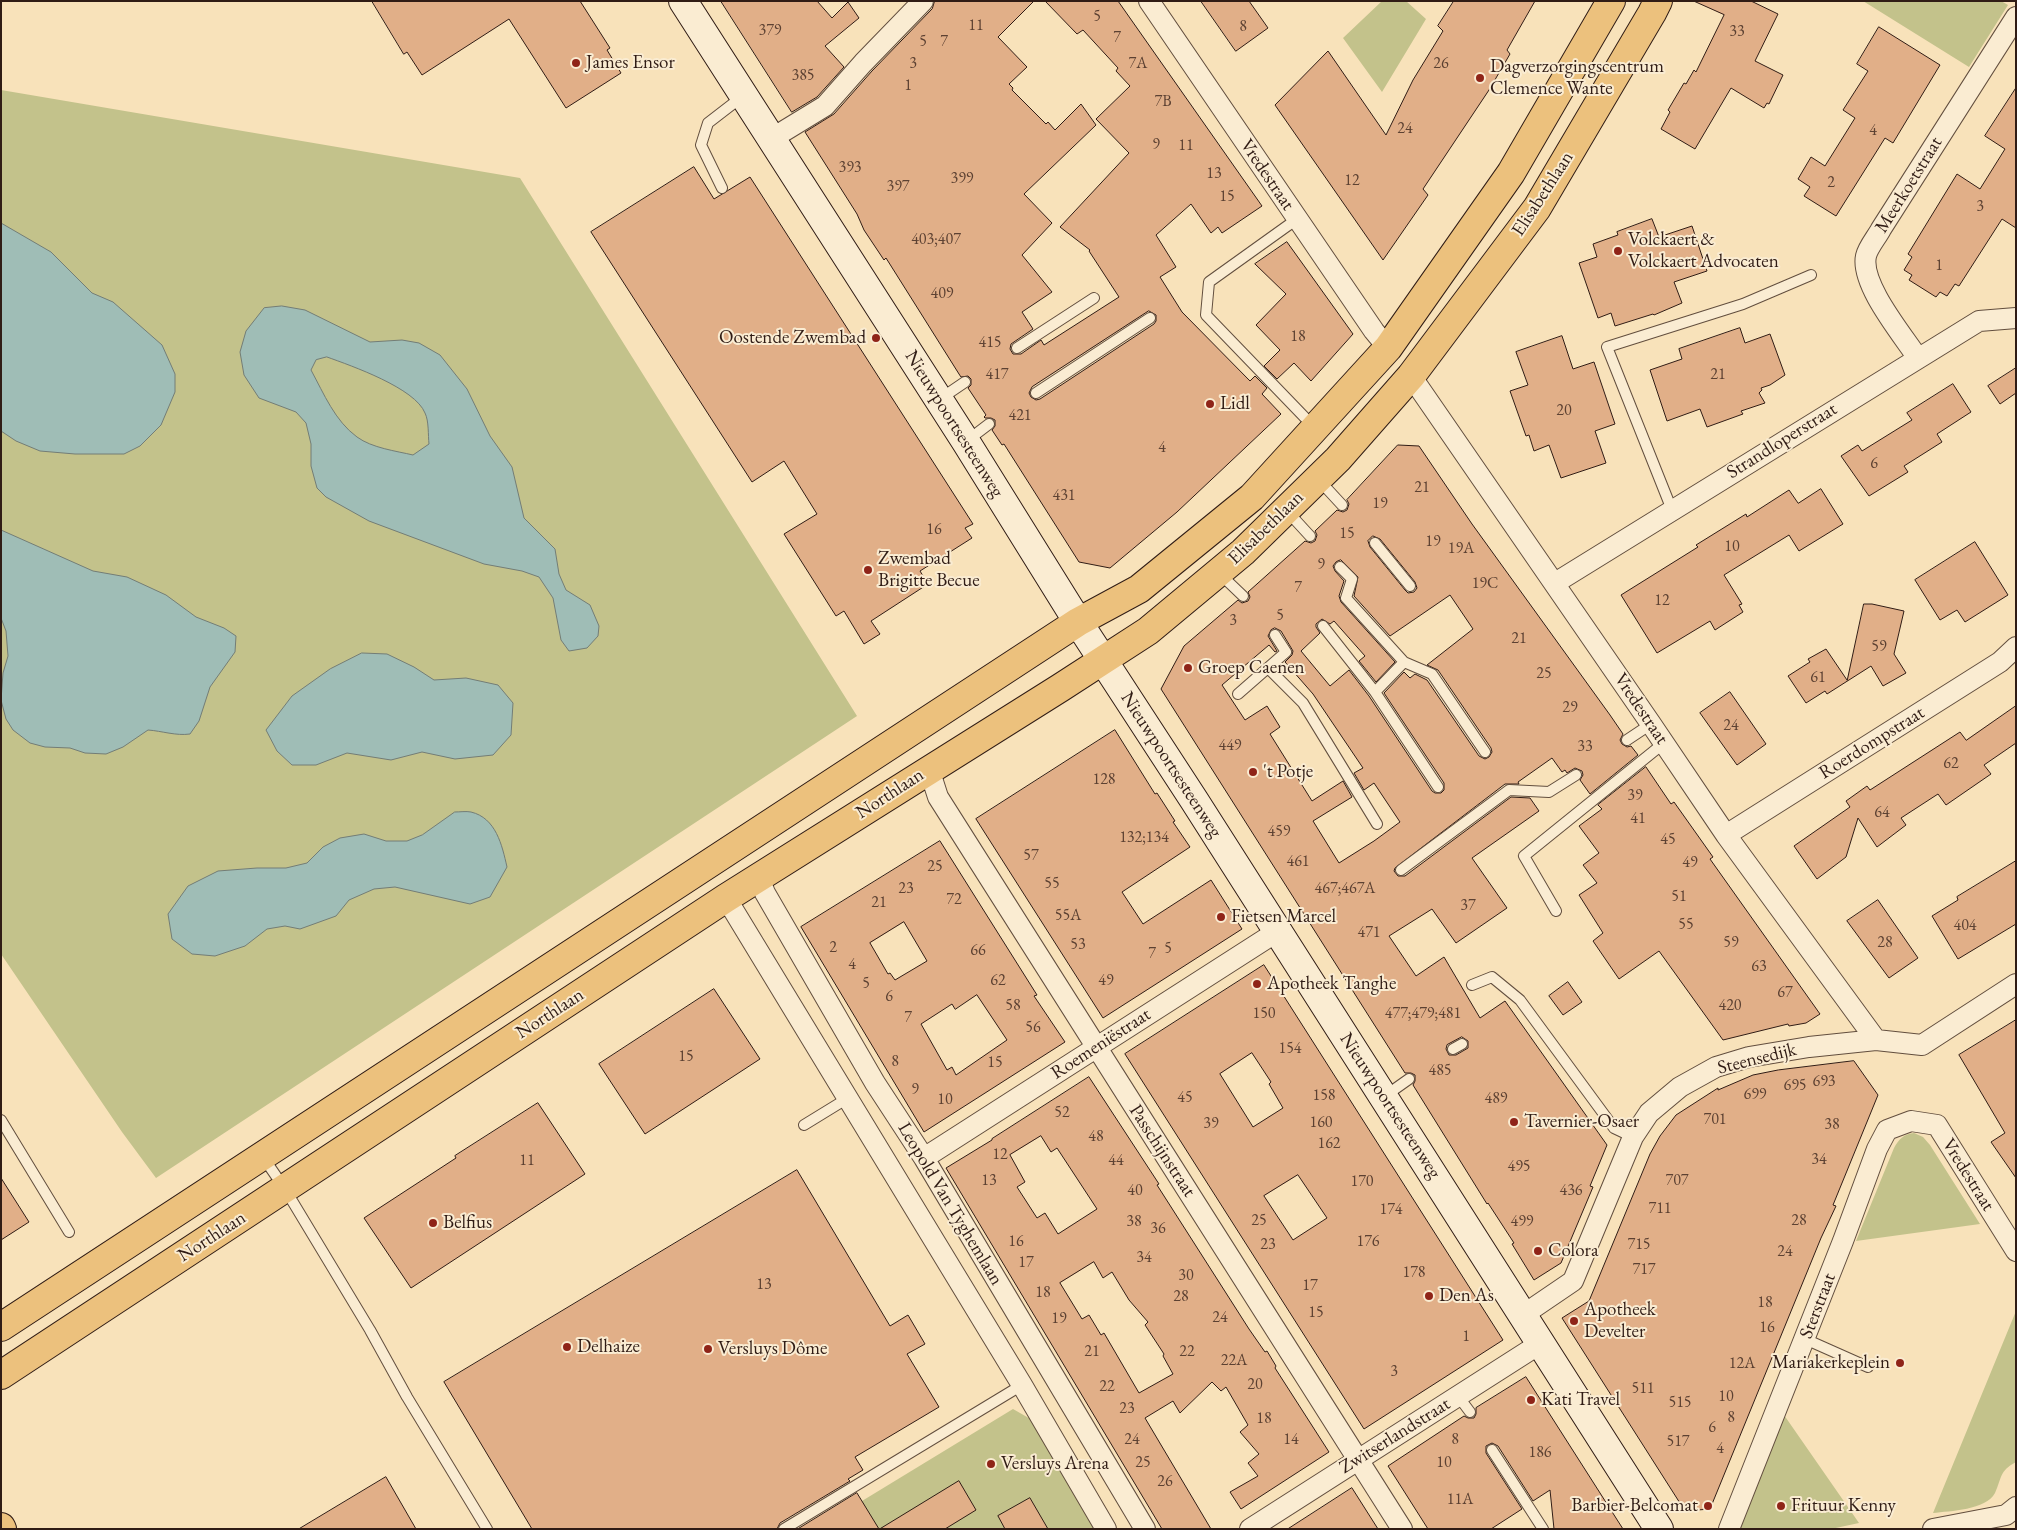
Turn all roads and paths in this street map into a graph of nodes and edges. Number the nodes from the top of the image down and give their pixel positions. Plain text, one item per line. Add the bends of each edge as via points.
1 (683, 1) edge
2 (923, 1) edge
3 (1149, 1) edge
4 (1611, 1) edge
5 (1658, 1) edge
6 (2016, 17) edge
7 (743, 95) junction
8 (771, 139) junction
9 (722, 188) dead end
10 (1297, 219) junction
11 (1811, 275) dead end
12 (1094, 298) dead end
13 (1150, 318) dead end
14 (2016, 318) edge
15 (1018, 348) dead end
16 (1388, 348) junction
17 (1917, 357) junction
18 (1411, 376) junction
19 (964, 382) dead end
20 (1036, 393) dead end
21 (939, 400) junction
22 (989, 424) dead end
23 (1315, 428) junction
24 (966, 442) junction
25 (1317, 479) junction
26 (1342, 505) dead end
27 (1286, 510) junction
28 (1672, 510) junction
29 (1310, 536) dead end
30 (1375, 543) dead end
31 (1340, 567) dead end
32 (1218, 572) junction
33 (1555, 583) junction
34 (1410, 586) dead end
35 (1243, 596) dead end
36 (1078, 622) junction
37 (1323, 626) dead end
38 (1275, 635) dead end
39 (2016, 647) edge
40 (1103, 659) junction
41 (1404, 662) junction
42 (1268, 668) junction
43 (1376, 692) junction
44 (1238, 694) dead end
45 (1651, 724) junction
46 (1627, 740) dead end
47 (1664, 743) junction
48 (1485, 752) dead end
49 (930, 769) junction
50 (1576, 775) dead end
51 (1438, 787) dead end
52 (1376, 824) dead end
53 (1726, 835) junction
54 (1401, 870) dead end
55 (760, 878) junction
56 (726, 898) junction
57 (1556, 911) dead end
58 (1278, 930) junction
59 (2016, 984) edge
60 (1472, 985) dead end
61 (1876, 1040) junction
62 (1096, 1048) junction
63 (1409, 1079) dead end
64 (1384, 1096) junction
65 (848, 1098) junction
66 (1, 1120) edge
67 (804, 1125) dead end
68 (1937, 1125) joint
69 (1633, 1137) junction
70 (262, 1156) junction
71 (924, 1158) junction
72 (285, 1189) junction
73 (69, 1232) dead end
74 (2016, 1251) edge
75 (1523, 1315) junction
76 (1, 1328) edge
77 (1805, 1339) junction
78 (1541, 1343) junction
79 (1868, 1367) dead end
80 (1, 1375) edge
81 (1022, 1385) junction
82 (1458, 1396) junction
83 (1470, 1412) dead end
84 (1492, 1450) dead end
85 (1359, 1459) junction
86 (2016, 1507) edge
87 (486, 1529) edge
88 (784, 1529) edge
89 (1106, 1529) edge
90 (1145, 1529) edge
91 (1250, 1529) edge
92 (1402, 1529) edge
93 (1543, 1529) edge
94 (1660, 1529) edge
95 (1729, 1529) edge
96 (1933, 1529) edge

1 - 7 main road, Nieuwpoortsesteenweg
2 - 8 street via 825,106
3 - 10 street, Vredestraat
4 - 16 main road, Elisabethlaan via 1511,173
5 - 18 main road, Elisabethlaan via 1537,208
6 - 17 street, Meerkoetstraat via 1866,256 1868,279 1882,306
7 - 8 main road, Nieuwpoortsesteenweg
7 - 9 lane via 708,123 701,145
8 - 21 main road, Nieuwpoortsesteenweg
10 - 16 street, Vredestraat
10 - 23 lane via 1209,282 1206,315
11 - 28 lane via 1743,304 1607,347
12 - 15 lane
13 - 20 lane
14 - 17 street, Strandloperstraat via 1979,321
16 - 18 main road
16 - 23 main road, Elisabethlaan
17 - 28 street, Strandloperstraat
18 - 25 main road, Elisabethlaan
18 - 33 street, Vredestraat
19 - 21 lane
21 - 24 main road, Nieuwpoortsesteenweg
22 - 24 lane
23 - 36 main road, Elisabethlaan via 1252,498 1140,590
24 - 36 main road, Nieuwpoortsesteenweg
25 - 26 lane
25 - 27 main road, Elisabethlaan
27 - 29 lane
27 - 32 main road, Elisabethlaan
28 - 33 street, Strandloperstraat
30 - 34 lane
31 - 41 lane via 1352,579 1346,598
32 - 35 lane
32 - 40 main road, Elisabethlaan via 1148,631
33 - 45 street, Vredestraat
36 - 40 main road, Nieuwpoortsesteenweg
36 - 70 main road, Northlaan
37 - 43 lane
38 - 42 lane via 1286,652
39 - 53 street, Roerdompstraat via 2000,662
40 - 49 main road, Northlaan
40 - 58 main road, Nieuwpoortsesteenweg
41 - 43 lane
41 - 48 lane via 1432,674
42 - 44 lane
42 - 52 lane via 1303,703
43 - 51 lane
45 - 46 lane
45 - 47 street, Vredestraat
47 - 53 street, Vredestraat
47 - 57 lane via 1524,856
49 - 55 main road, Northlaan
49 - 62 street, Passchijnstraat via 938,797
50 - 54 lane via 1549,792 1509,790
53 - 61 street, Vredestraat
55 - 56 main road, Northlaan
55 - 71 street, Leopold Van Tyghemlaan via 765,893 875,1083
56 - 65 street, Leopold Van Tyghemlaan
56 - 72 main road, Northlaan
58 - 62 street, Roemeniëstraat
58 - 64 main road, Nieuwpoortsesteenweg
59 - 61 street, Steensedijk via 1922,1045
60 - 69 lane via 1492,977 1520,1000 1614,1128
61 - 69 street, Steensedijk via 1749,1057 1716,1067 1674,1092 1649,1113
62 - 71 street, Roemeniëstraat
62 - 85 street, Passchijnstraat
63 - 64 lane
64 - 75 main road, Nieuwpoortsesteenweg
65 - 67 lane
65 - 81 street, Leopold Van Tyghemlaan
66 - 73 lane
68 - 74 street, Vredestraat
68 - 77 street, Sterstraat via 1911,1121 1887,1130
69 - 75 street, Steensedijk via 1573,1281
70 - 72 lane
70 - 76 main road, Northlaan
71 - 90 street, Leopold Van Tyghemlaan
72 - 80 main road, Northlaan
72 - 87 lane
75 - 78 main road, Nieuwpoortsesteenweg
77 - 79 lane
77 - 95 street, Sterstraat
78 - 82 street, Zwitserlandstraat
78 - 94 main road, Nieuwpoortsesteenweg
81 - 88 lane
81 - 89 street, Leopold Van Tyghemlaan
82 - 83 lane
82 - 85 street, Zwitserlandstraat
84 - 93 lane
85 - 91 street, Zwitserlandstraat
85 - 92 street, Passchijnstraat
86 - 96 street via 2006,1515

